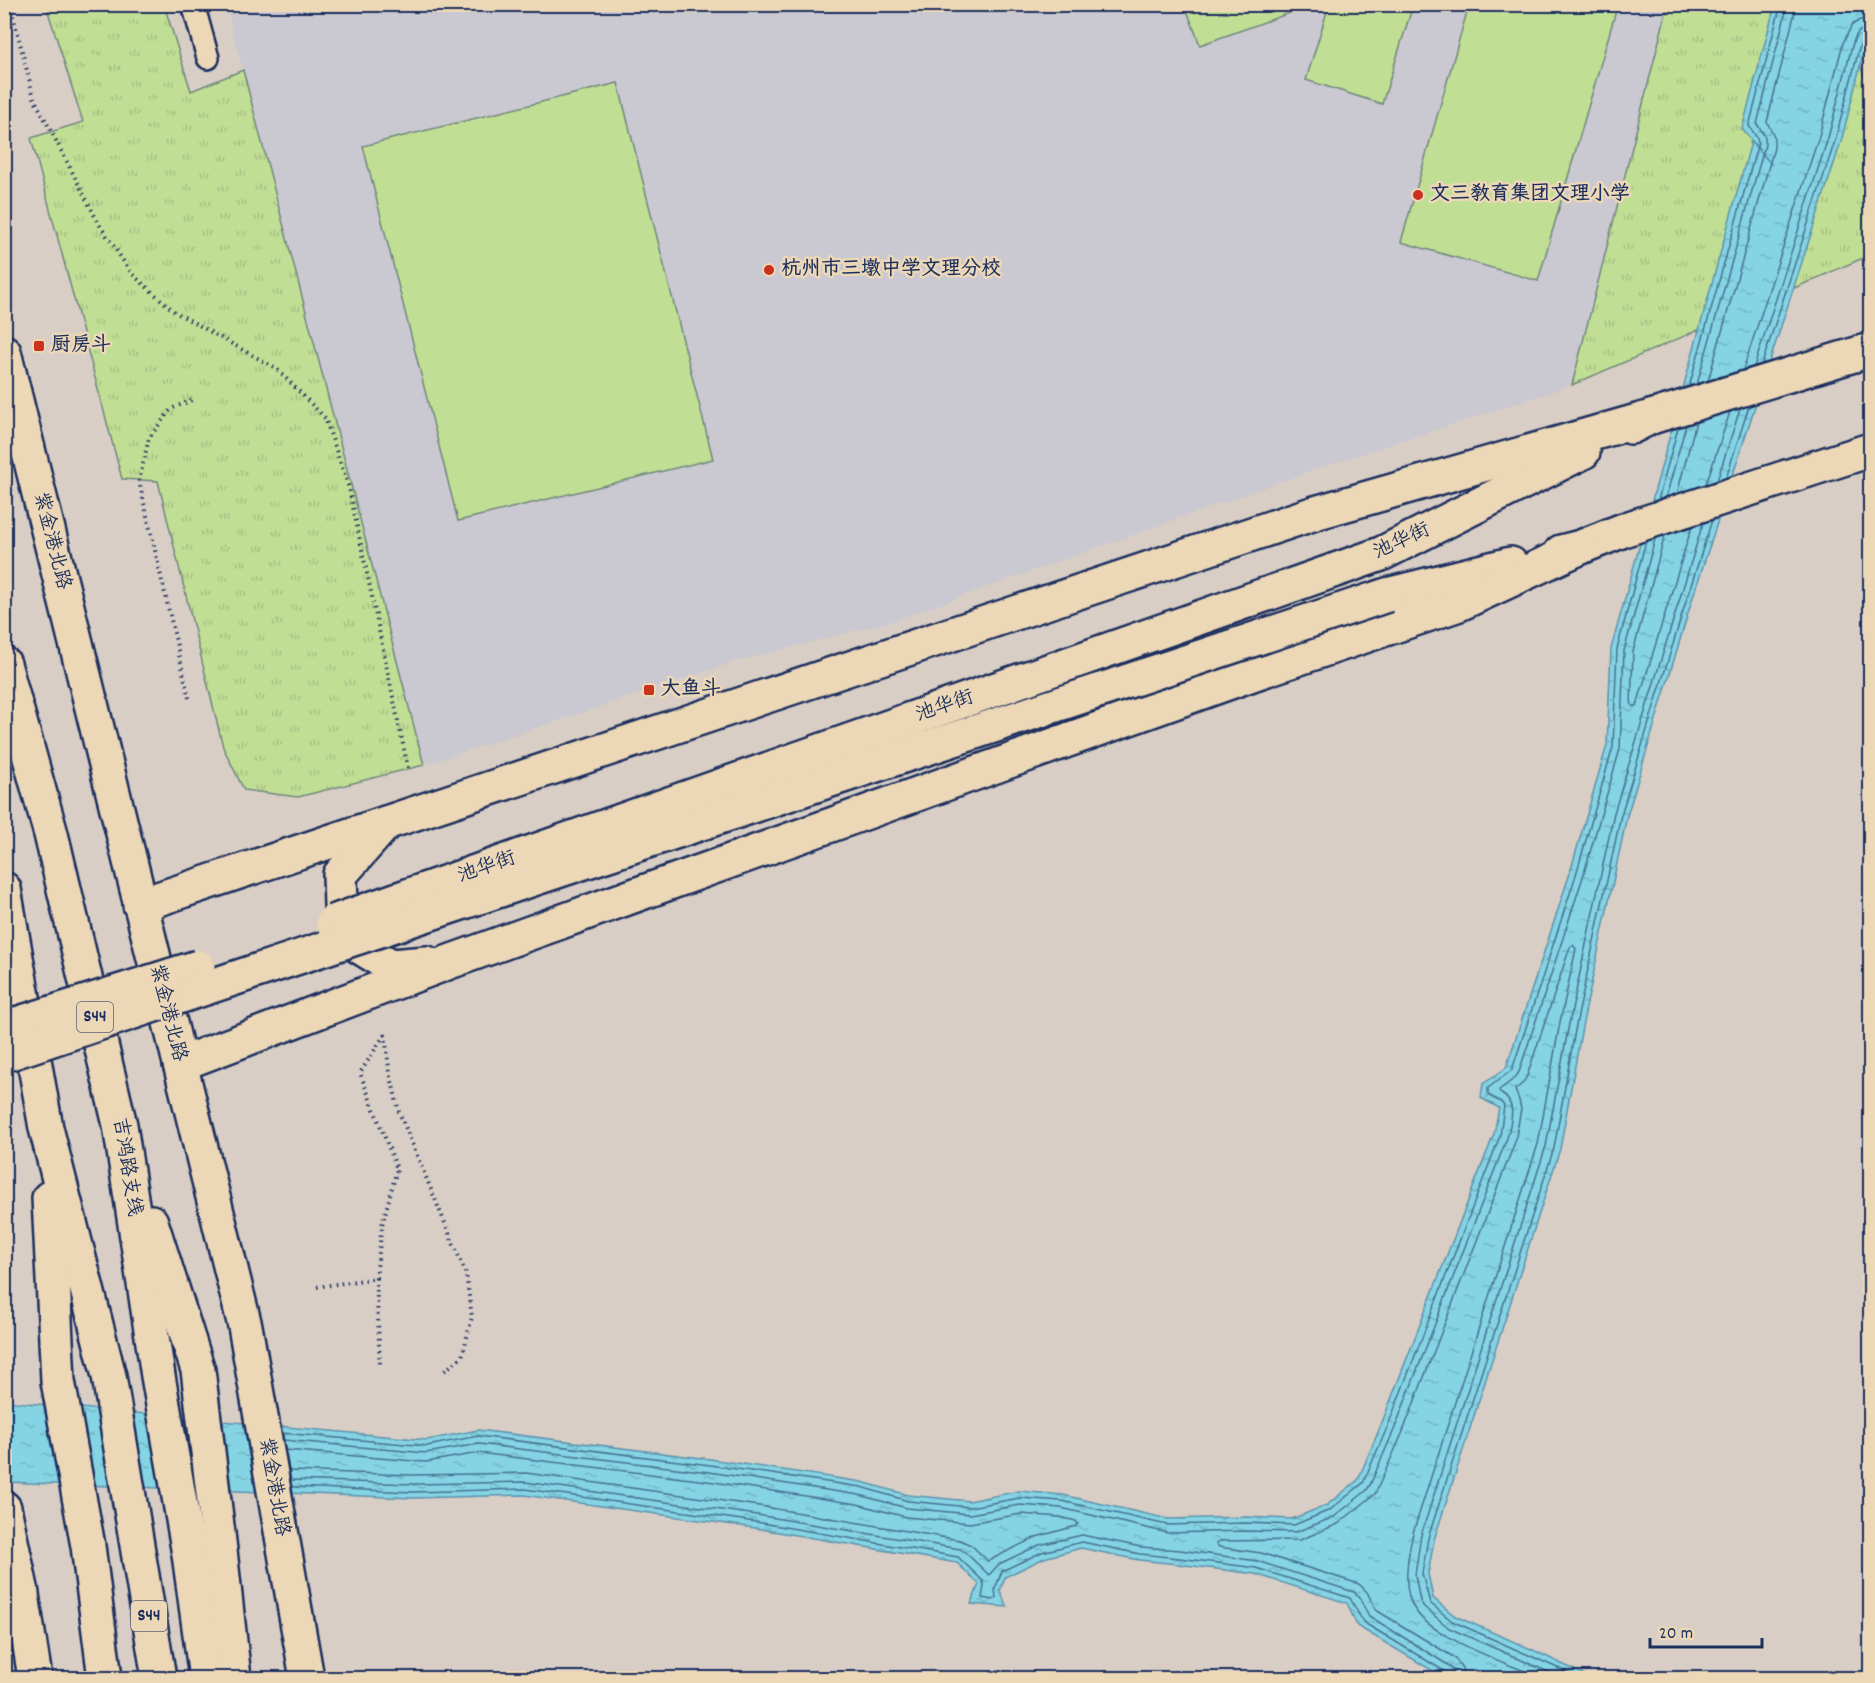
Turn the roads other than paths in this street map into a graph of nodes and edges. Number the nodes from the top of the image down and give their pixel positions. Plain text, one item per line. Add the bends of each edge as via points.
1 (193, 4) edge
2 (208, 58) dead end
3 (1870, 350) edge
4 (4, 352) edge
5 (1651, 417) junction
6 (1870, 450) edge
7 (1581, 547) junction
8 (4, 664) edge
9 (388, 822) junction
10 (4, 890) edge
11 (140, 905) junction
12 (452, 961) junction
13 (4, 1028) edge
14 (4, 1055) edge
15 (180, 1064) junction
16 (120, 1125) junction
17 (46, 1128) junction
18 (4, 1508) edge
19 (205, 1552) junction
20 (35, 1678) edge
21 (105, 1678) edge
22 (159, 1678) edge
23 (206, 1678) edge
24 (234, 1678) edge
25 (307, 1678) edge

1 - 2 lane
3 - 5 main road, 池华街
4 - 11 main road, 紫金港北路
5 - 9 main road via 1315,513
5 - 13 main road, 池华街, bridge via 1381,554 268,945
6 - 7 main road, 池华街
7 - 12 main road via 1459,604 1244,677
7 - 14 main road, 池华街, bridge via 1387,595
8 - 16 main road, 吉鸿路支线 / S44 via 51,834
9 - 11 main road
9 - 12 main road via 340,875 342,936 391,966
10 - 17 main road, S44
11 - 15 main road, 紫金港北路
12 - 15 main road
15 - 25 main road, 紫金港北路 via 245,1326
16 - 19 main road, 吉鸿路支线 / S44 via 158,1376
16 - 19 main road via 198,1370
17 - 21 main road via 58,1381 88,1546
17 - 22 main road, S44 via 109,1376
18 - 20 main road
19 - 23 main road, 吉鸿路支线 / S44
19 - 24 main road

